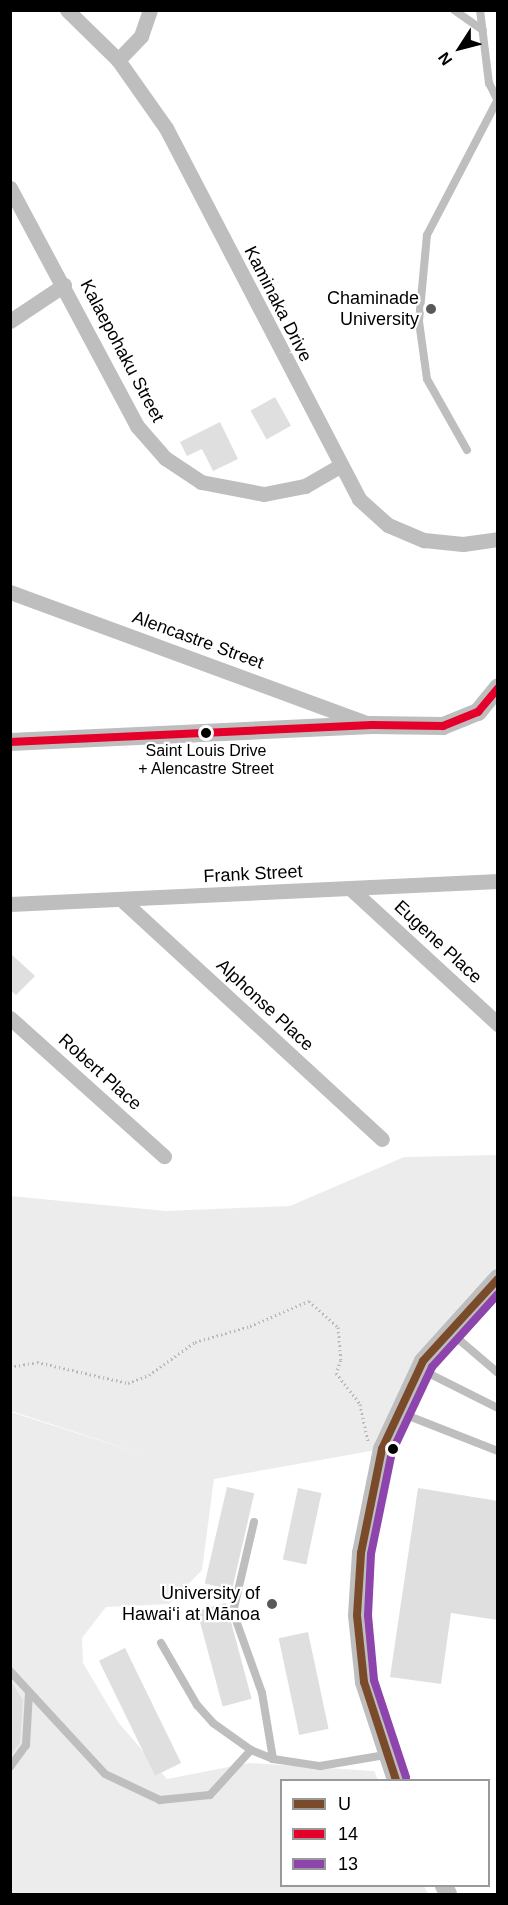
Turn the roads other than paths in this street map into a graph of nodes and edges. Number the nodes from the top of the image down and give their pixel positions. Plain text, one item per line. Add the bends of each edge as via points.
1 (67, 10) edge
2 (150, 10) edge
3 (454, 10) edge
4 (480, 10) edge
5 (483, 30) junction
6 (118, 60) junction
7 (497, 101) edge
8 (10, 188) edge
9 (64, 285) junction
10 (10, 321) edge
11 (467, 450) dead end
12 (339, 466) junction
13 (498, 539) edge
14 (10, 592) edge
15 (498, 687) edge
16 (372, 725) junction
17 (10, 742) edge
18 (498, 881) edge
19 (351, 889) junction
20 (122, 900) junction
21 (10, 904) edge
22 (10, 1018) edge
23 (498, 1024) edge
24 (382, 1139) dead end
25 (164, 1156) dead end
26 (498, 1278) edge
27 (449, 1331) junction
28 (420, 1369) junction
29 (498, 1373) edge
30 (498, 1408) edge
31 (401, 1413) junction
32 (498, 1450) edge
33 (254, 1522) dead end
34 (161, 1643) dead end
35 (10, 1671) edge
36 (29, 1693) junction
37 (251, 1750) junction
38 (385, 1755) junction
39 (273, 1759) junction
40 (10, 1767) edge
41 (396, 1779) edge

1 - 6 street, Kaminaka Drive
2 - 6 street via 141,36
3 - 5 lane
4 - 5 lane
5 - 7 lane via 489,83
6 - 12 street, Kaminaka Drive via 165,129
7 - 11 lane via 427,235 419,321 427,378
8 - 9 street, Kalaepohaku Street
9 - 10 street
9 - 12 street, Kalaepohaku Street via 137,426 182,471 221,489 264,494 305,486
12 - 13 street, Kaminaka Drive via 359,499 406,534 443,543
14 - 16 street, Alencastre Street
15 - 16 street via 478,712 452,724
16 - 17 street
18 - 19 street, Frank Street
19 - 20 street, Frank Street
19 - 23 street, Eugene Place
20 - 21 street, Frank Street
20 - 24 street, Alphonse Place
22 - 25 street, Robert Place
26 - 27 street
27 - 28 street
27 - 29 lane
28 - 30 lane
28 - 31 street
31 - 32 lane
31 - 38 street via 382,1449 360,1553 357,1615 364,1682
33 - 39 lane via 233,1612 262,1693
34 - 37 lane via 197,1705 231,1738
35 - 36 lane
36 - 37 lane via 105,1774 160,1800 210,1795
36 - 40 lane via 26,1745
37 - 39 lane
38 - 39 lane via 320,1766
38 - 41 street

